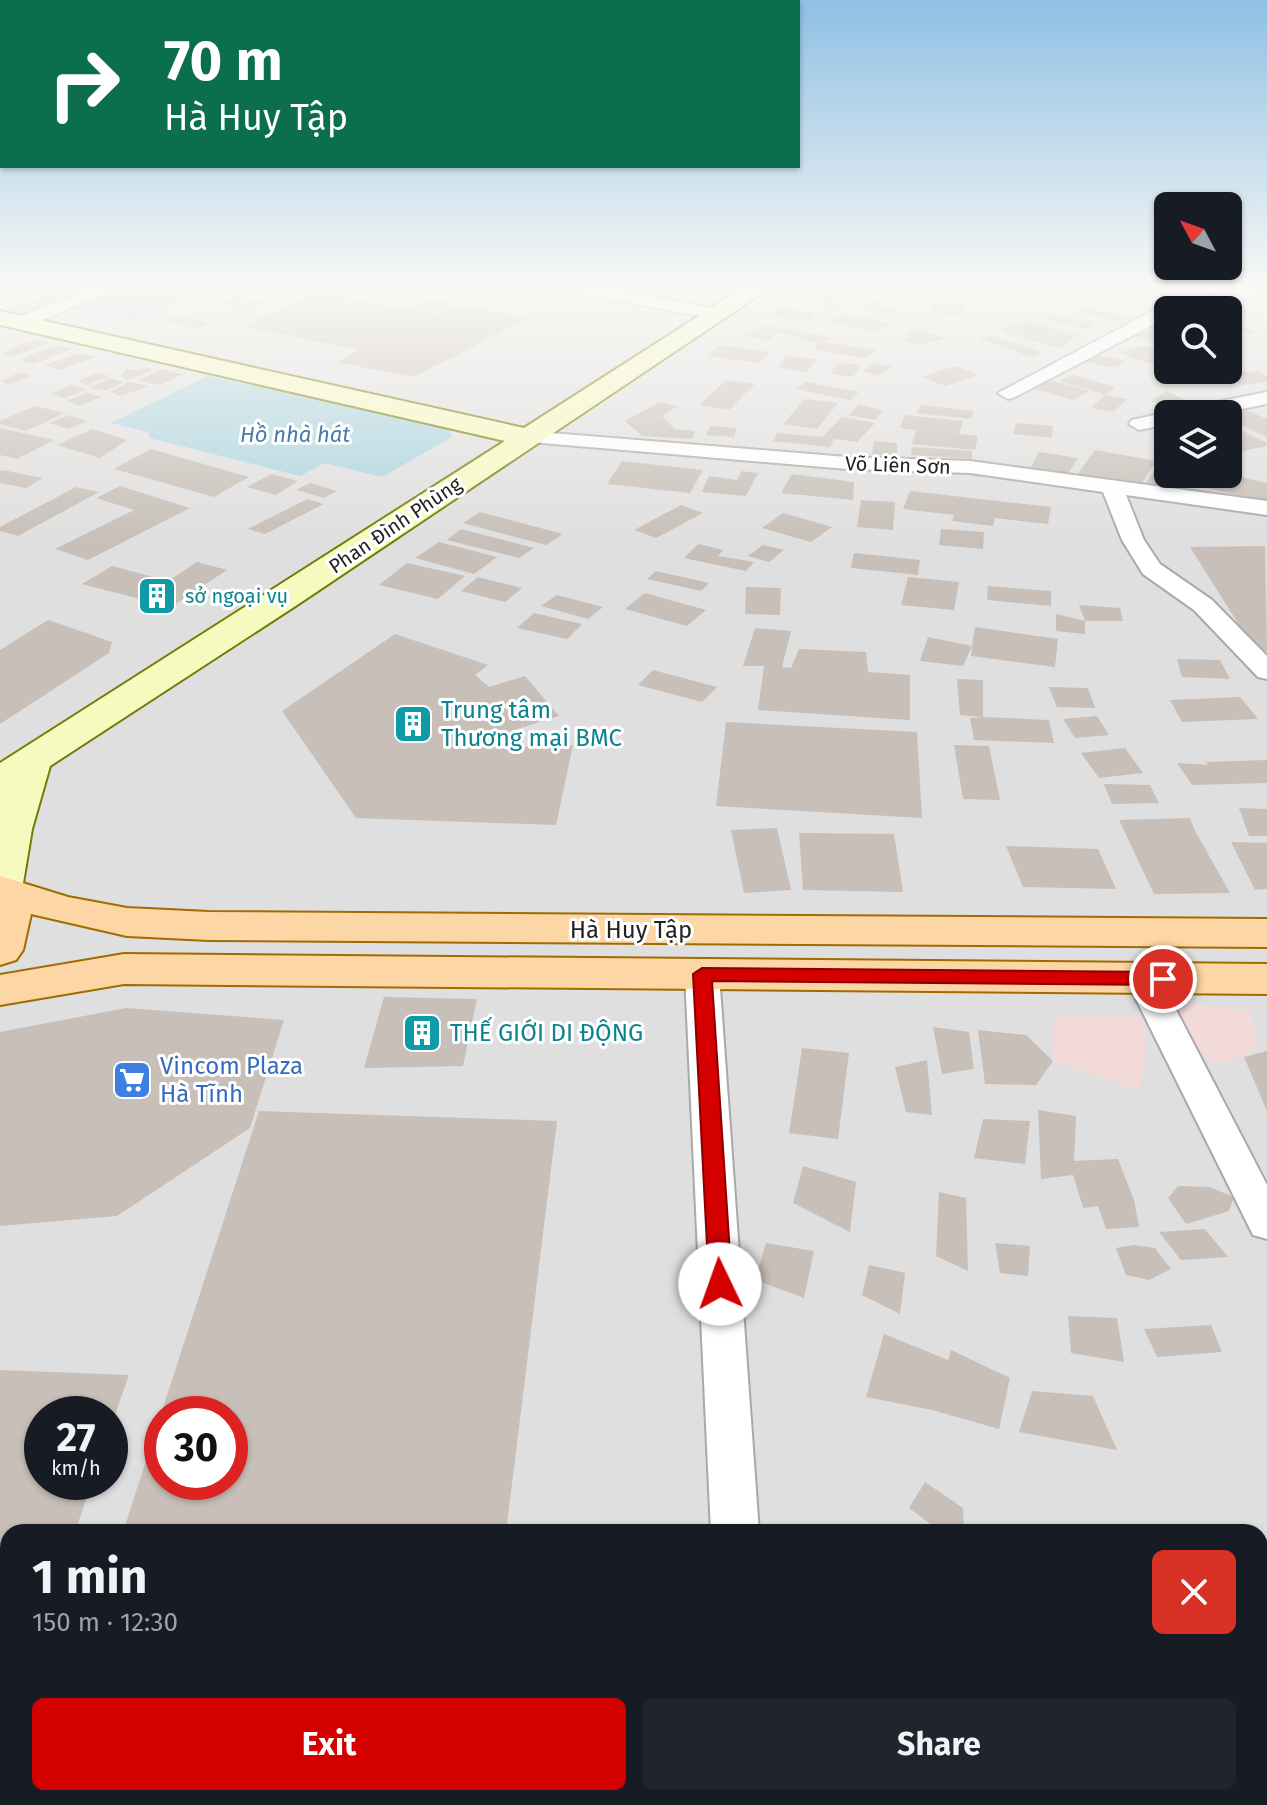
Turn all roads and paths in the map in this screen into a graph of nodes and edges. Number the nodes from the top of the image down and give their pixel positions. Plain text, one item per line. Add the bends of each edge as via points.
1 (245, 373) edge
2 (626, 373) edge
3 (1047, 373) edge
4 (1008, 393) dead end
5 (1267, 398) edge
6 (1242, 403) edge
7 (1154, 421) edge
8 (1139, 424) dead end
9 (526, 437) junction
10 (1111, 485) junction
11 (1267, 508) edge
12 (1265, 667) edge
13 (16, 770) edge
14 (0, 889) edge
15 (1267, 933) edge
16 (0, 950) edge
17 (702, 974) junction
18 (1143, 979) junction
19 (1267, 979) edge
20 (0, 990) edge
21 (1267, 1224) edge
22 (735, 1524) edge

1 - 9 main road
2 - 9 main road, Phan Đình Phùng
3 - 4 street
5 - 6 street
7 - 8 street
9 - 10 street, Võ Liên Sơn via 847,463 970,467
9 - 13 main road, Phan Đình Phùng
10 - 11 street, Võ Liên Sơn
10 - 12 street via 1151,569 1203,605
13 - 14 main road, Phan Đình Phùng
14 - 15 main road, Hà Huy Tập via 60,909 127,922 209,926
14 - 16 main road via 10,918
17 - 18 main road, Hà Huy Tập
17 - 20 main road, Hà Huy Tập via 124,969
17 - 22 street
18 - 19 main road, Hà Huy Tập
18 - 21 street

